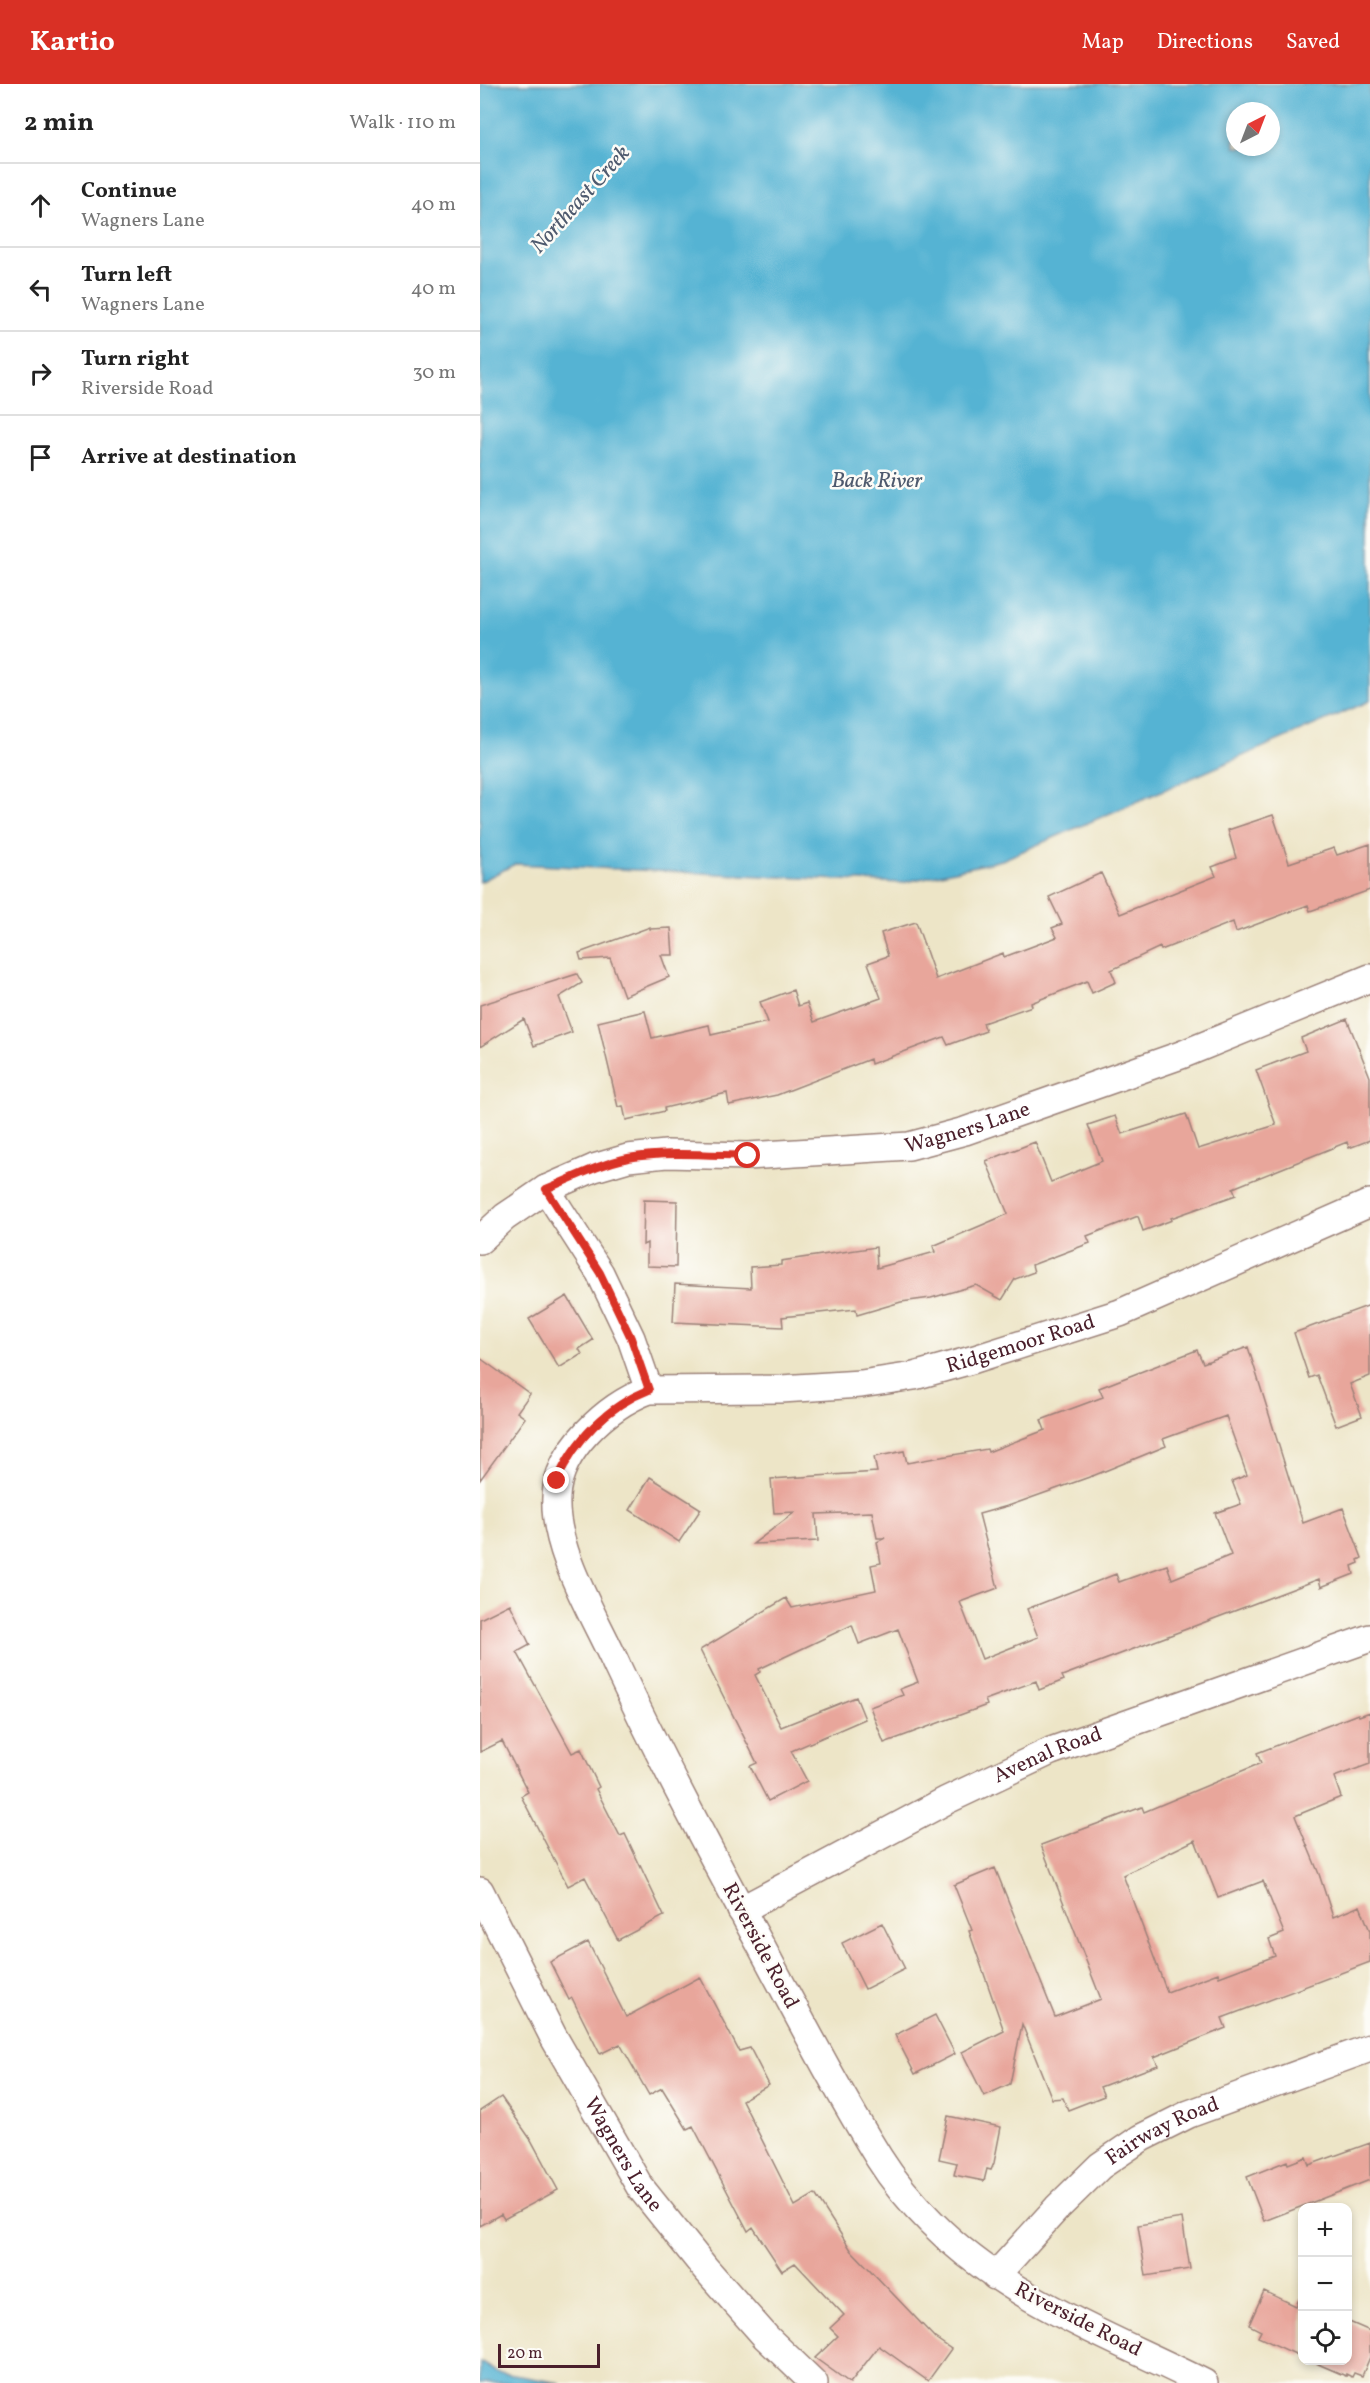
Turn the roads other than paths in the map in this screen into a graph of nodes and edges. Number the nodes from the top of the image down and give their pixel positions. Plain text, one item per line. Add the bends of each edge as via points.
1 (1370, 978) edge
2 (546, 1189) junction
3 (1370, 1203) edge
4 (480, 1240) edge
5 (649, 1390) junction
6 (1370, 1638) edge
7 (480, 1891) edge
8 (741, 1910) junction
9 (1370, 2048) edge
10 (995, 2276) junction
11 (814, 2383) edge
12 (1204, 2383) edge

1 - 2 street, Wagners Lane via 1181,1055 965,1131 909,1146 769,1155 666,1154 628,1158
2 - 4 street, Wagners Lane
2 - 5 street via 600,1273 631,1338
3 - 5 street, Ridgemoor Road via 1120,1313 914,1376 781,1389
5 - 8 street, Riverside Road via 614,1409 578,1444 563,1465 557,1481 557,1519 566,1556 650,1736
6 - 8 street, Avenal Road via 1051,1750
7 - 11 street, Wagners Lane via 553,2036 640,2187 766,2337
8 - 10 street, Riverside Road via 879,2158 898,2185 942,2232
9 - 10 street, Fairway Road via 1189,2114 1141,2138 1100,2166
10 - 12 street, Riverside Road via 1048,2308

